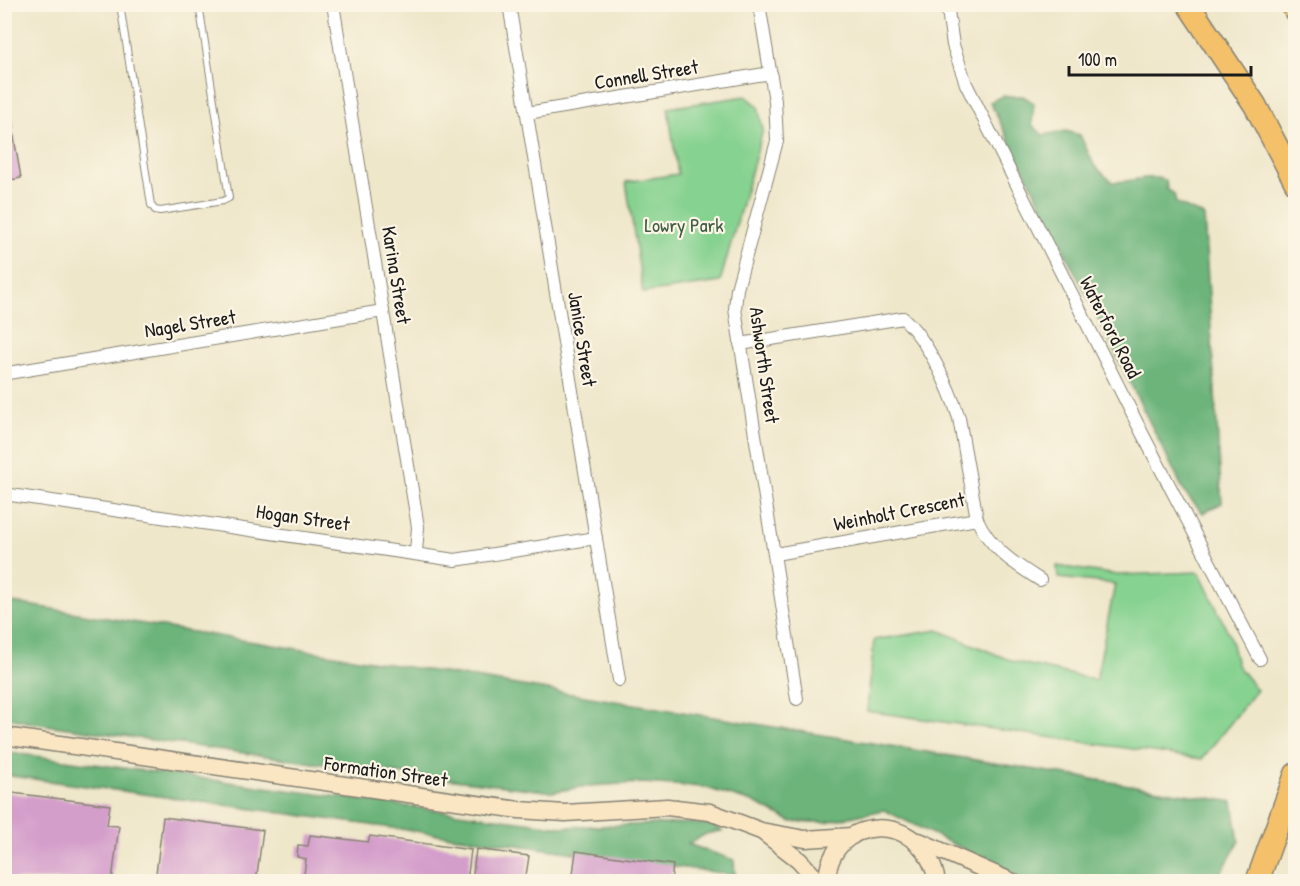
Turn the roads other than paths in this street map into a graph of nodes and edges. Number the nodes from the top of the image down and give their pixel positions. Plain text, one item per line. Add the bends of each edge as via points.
1 (120, 4) edge
2 (199, 4) edge
3 (333, 4) edge
4 (509, 4) edge
5 (759, 4) edge
6 (947, 4) edge
7 (1188, 4) edge
8 (1292, 4) edge
9 (1296, 12) edge
10 (771, 73) junction
11 (527, 113) junction
12 (1296, 183) edge
13 (383, 311) junction
14 (740, 344) junction
15 (4, 376) edge
16 (4, 494) edge
17 (976, 519) junction
18 (596, 538) junction
19 (416, 552) junction
20 (775, 554) junction
21 (1040, 580) dead end
22 (1260, 659) dead end
23 (619, 680) dead end
24 (797, 699) dead end
25 (4, 736) edge
26 (1296, 774) edge
27 (761, 831) junction
28 (852, 836) junction
29 (916, 839) junction
30 (819, 882) edge
31 (827, 882) edge
32 (937, 882) edge
33 (1013, 882) edge
34 (1257, 882) edge

1 - 2 lane via 152,205 160,211 229,198
3 - 13 street, Karina Street
4 - 11 street, Janice Street
5 - 10 street, Ashworth Street
6 - 22 street, Waterford Road via 953,45 966,84
7 - 12 highway via 1255,105
8 - 9 highway
10 - 11 street, Connell Street
10 - 14 street, Ashworth Street via 777,141 737,289 735,309
11 - 18 street, Janice Street
13 - 15 street, Nagel Street
13 - 19 street, Karina Street via 418,527
14 - 17 street, Weinholt Crescent via 903,318 916,330 954,403
14 - 20 street, Ashworth Street
16 - 19 street, Hogan Street
17 - 20 street, Weinholt Crescent
17 - 21 street via 997,550
18 - 19 street, Hogan Street via 465,559
18 - 23 street, Janice Street
20 - 24 street, Ashworth Street
25 - 27 main road, Formation Street via 519,810 565,813 667,807 710,812
26 - 34 highway
27 - 28 main road, Formation Street via 805,839
27 - 30 main road, Formation Street via 799,860
28 - 29 main road, Formation Street via 868,829 885,828
28 - 31 main road via 831,859
29 - 32 main road via 927,851
29 - 33 main road

